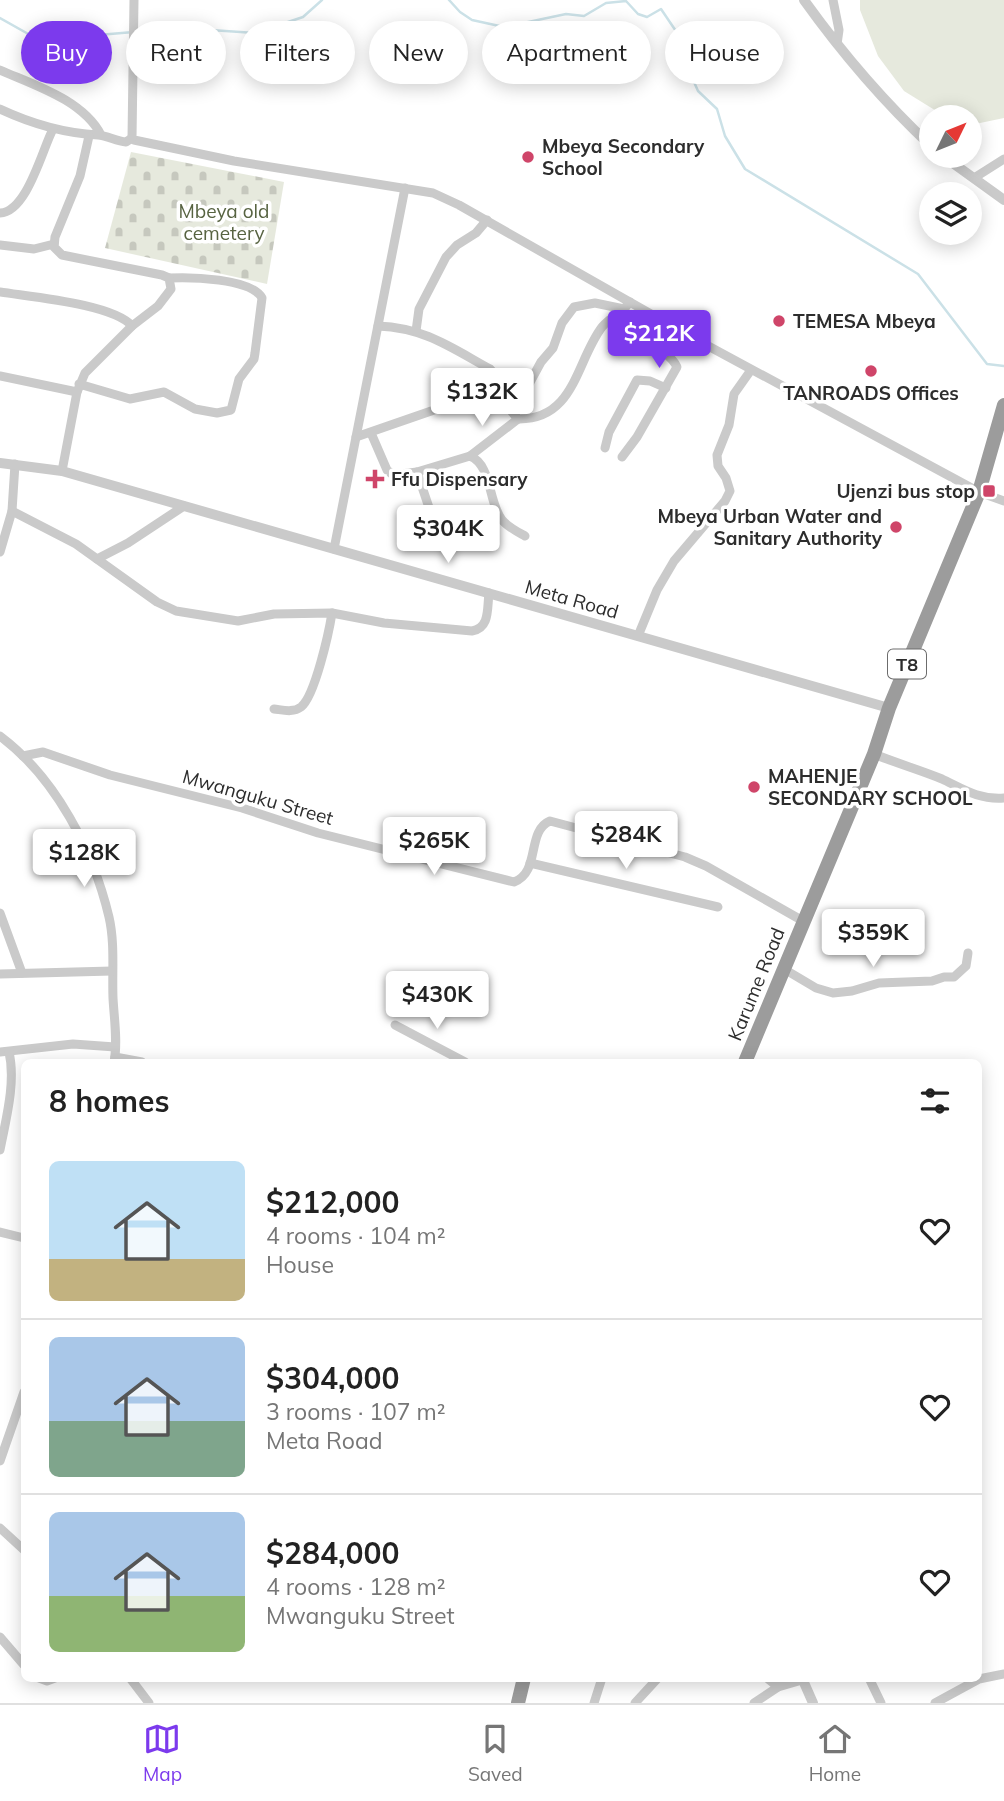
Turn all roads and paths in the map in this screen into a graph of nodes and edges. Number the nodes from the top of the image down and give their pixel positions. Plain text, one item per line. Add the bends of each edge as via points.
1 (134, 0) edge
2 (804, 0) edge
3 (833, 0) edge
4 (837, 44) junction
5 (0, 70) edge
6 (0, 109) edge
7 (53, 129) junction
8 (101, 135) junction
9 (919, 135) edge
10 (89, 136) junction
11 (132, 138) junction
12 (1004, 159) edge
13 (960, 168) edge
14 (974, 178) junction
15 (405, 188) junction
16 (1004, 201) edge
17 (0, 213) edge
18 (487, 220) junction
19 (54, 244) junction
20 (0, 245) edge
21 (169, 278) junction
22 (0, 292) edge
23 (627, 306) junction
24 (132, 326) junction
25 (378, 326) junction
26 (416, 331) junction
27 (751, 370) junction
28 (0, 376) edge
29 (78, 388) junction
30 (666, 388) junction
31 (505, 391) junction
32 (1004, 405) edge
33 (434, 410) dead end
34 (518, 419) junction
35 (371, 433) junction
36 (356, 438) junction
37 (605, 448) dead end
38 (470, 456) junction
39 (622, 457) dead end
40 (0, 463) edge
41 (15, 464) junction
42 (62, 471) junction
43 (417, 472) junction
44 (979, 492) junction
45 (1004, 501) edge
46 (184, 506) junction
47 (12, 511) junction
48 (525, 536) dead end
49 (442, 546) dead end
50 (334, 549) junction
51 (0, 552) edge
52 (97, 559) junction
53 (489, 593) junction
54 (332, 613) junction
55 (638, 636) junction
56 (889, 708) junction
57 (274, 709) dead end
58 (0, 736) edge
59 (874, 754) junction
60 (23, 756) junction
61 (1004, 798) edge
62 (530, 863) junction
63 (718, 907) dead end
64 (0, 913) edge
65 (803, 921) junction
66 (968, 953) dead end
67 (783, 970) junction
68 (112, 971) junction
69 (22, 973) junction
70 (0, 974) edge
71 (395, 1025) dead end
72 (5, 1052) edge
73 (115, 1055) edge
74 (459, 1059) edge
75 (746, 1059) edge
76 (0, 1150) edge
77 (0, 1232) edge
78 (21, 1237) edge
79 (21, 1401) edge
80 (0, 1461) edge
81 (0, 1528) edge
82 (21, 1547) edge
83 (0, 1637) edge
84 (21, 1662) edge
85 (1004, 1674) edge
86 (982, 1678) edge
87 (133, 1682) edge
88 (523, 1682) edge
89 (601, 1682) edge
90 (654, 1682) edge
91 (772, 1682) edge
92 (793, 1682) edge
93 (803, 1682) edge
94 (871, 1682) edge
95 (974, 1682) edge
96 (778, 1687) junction
97 (149, 1703) edge
98 (518, 1703) edge
99 (594, 1703) edge
100 (635, 1703) edge
101 (754, 1703) edge
102 (813, 1703) edge
103 (881, 1703) edge
104 (935, 1703) edge

1 - 11 street
2 - 4 street
3 - 4 street
4 - 9 street
5 - 8 street via 74,107
6 - 7 street
7 - 10 street
7 - 17 street via 22,199 13,209
8 - 10 street
8 - 11 street via 126,142
10 - 19 street via 80,176
11 - 15 street via 175,150
12 - 14 street
13 - 14 street
14 - 16 street
15 - 18 street via 433,193
15 - 25 street
18 - 23 street
18 - 26 street via 446,257 419,309
19 - 20 street via 34,249
19 - 21 street via 62,255
21 - 24 street via 170,293
21 - 29 street via 209,279 249,288 262,298 254,359 239,379 231,410 195,409 164,392 130,399
22 - 24 street via 105,311
23 - 27 street
23 - 30 street via 622,323 625,331 676,364
23 - 31 street via 595,303 574,307 523,395
23 - 34 street via 602,328 566,398 539,415
24 - 29 street via 90,365
25 - 26 street
25 - 36 street
26 - 31 street via 490,369
27 - 44 street
27 - 55 street via 734,394 729,425 717,455 730,491 674,561
28 - 29 street
29 - 42 street
30 - 37 street via 637,380
30 - 39 street
31 - 34 street
32 - 44 highway, T8
33 - 35 street
34 - 38 street
35 - 36 street
35 - 43 street via 390,474
36 - 50 street
38 - 43 street
38 - 48 street via 482,466 500,517
40 - 41 street, Meta Road
41 - 42 street, Meta Road
41 - 47 street
42 - 46 street, Meta Road
43 - 49 street
44 - 45 street
44 - 56 highway, T8
46 - 50 street, Meta Road
46 - 52 street
47 - 51 street
47 - 52 street
50 - 53 street, Meta Road
52 - 54 street via 157,602 191,615 238,621 274,614
53 - 54 street via 485,625 480,630 384,623
53 - 55 street, Meta Road
54 - 57 street via 306,701 291,711
55 - 56 street, Meta Road
56 - 59 highway, T8
58 - 60 street
59 - 61 street via 976,796
59 - 65 highway, T8
60 - 62 street, Mwanguku Street via 43,752 318,833 514,882 528,872
60 - 68 street via 42,776 79,834 109,919
62 - 63 street
62 - 65 street via 540,830 550,821 685,857
64 - 69 street
65 - 67 highway, Karume Road / T8
66 - 67 street via 966,966 954,977 879,983 847,992 822,990
67 - 75 highway, Karume Road / T8
68 - 69 street
68 - 73 street
69 - 70 street
71 - 74 street
72 - 73 street via 73,1044
72 - 76 street via 11,1061 10,1084
77 - 78 street
79 - 80 street
81 - 82 street
83 - 84 street
85 - 86 street
87 - 97 street
88 - 98 highway
89 - 99 street
90 - 100 street
91 - 96 street
92 - 96 street
93 - 102 street
94 - 103 street
95 - 104 street
96 - 101 street

